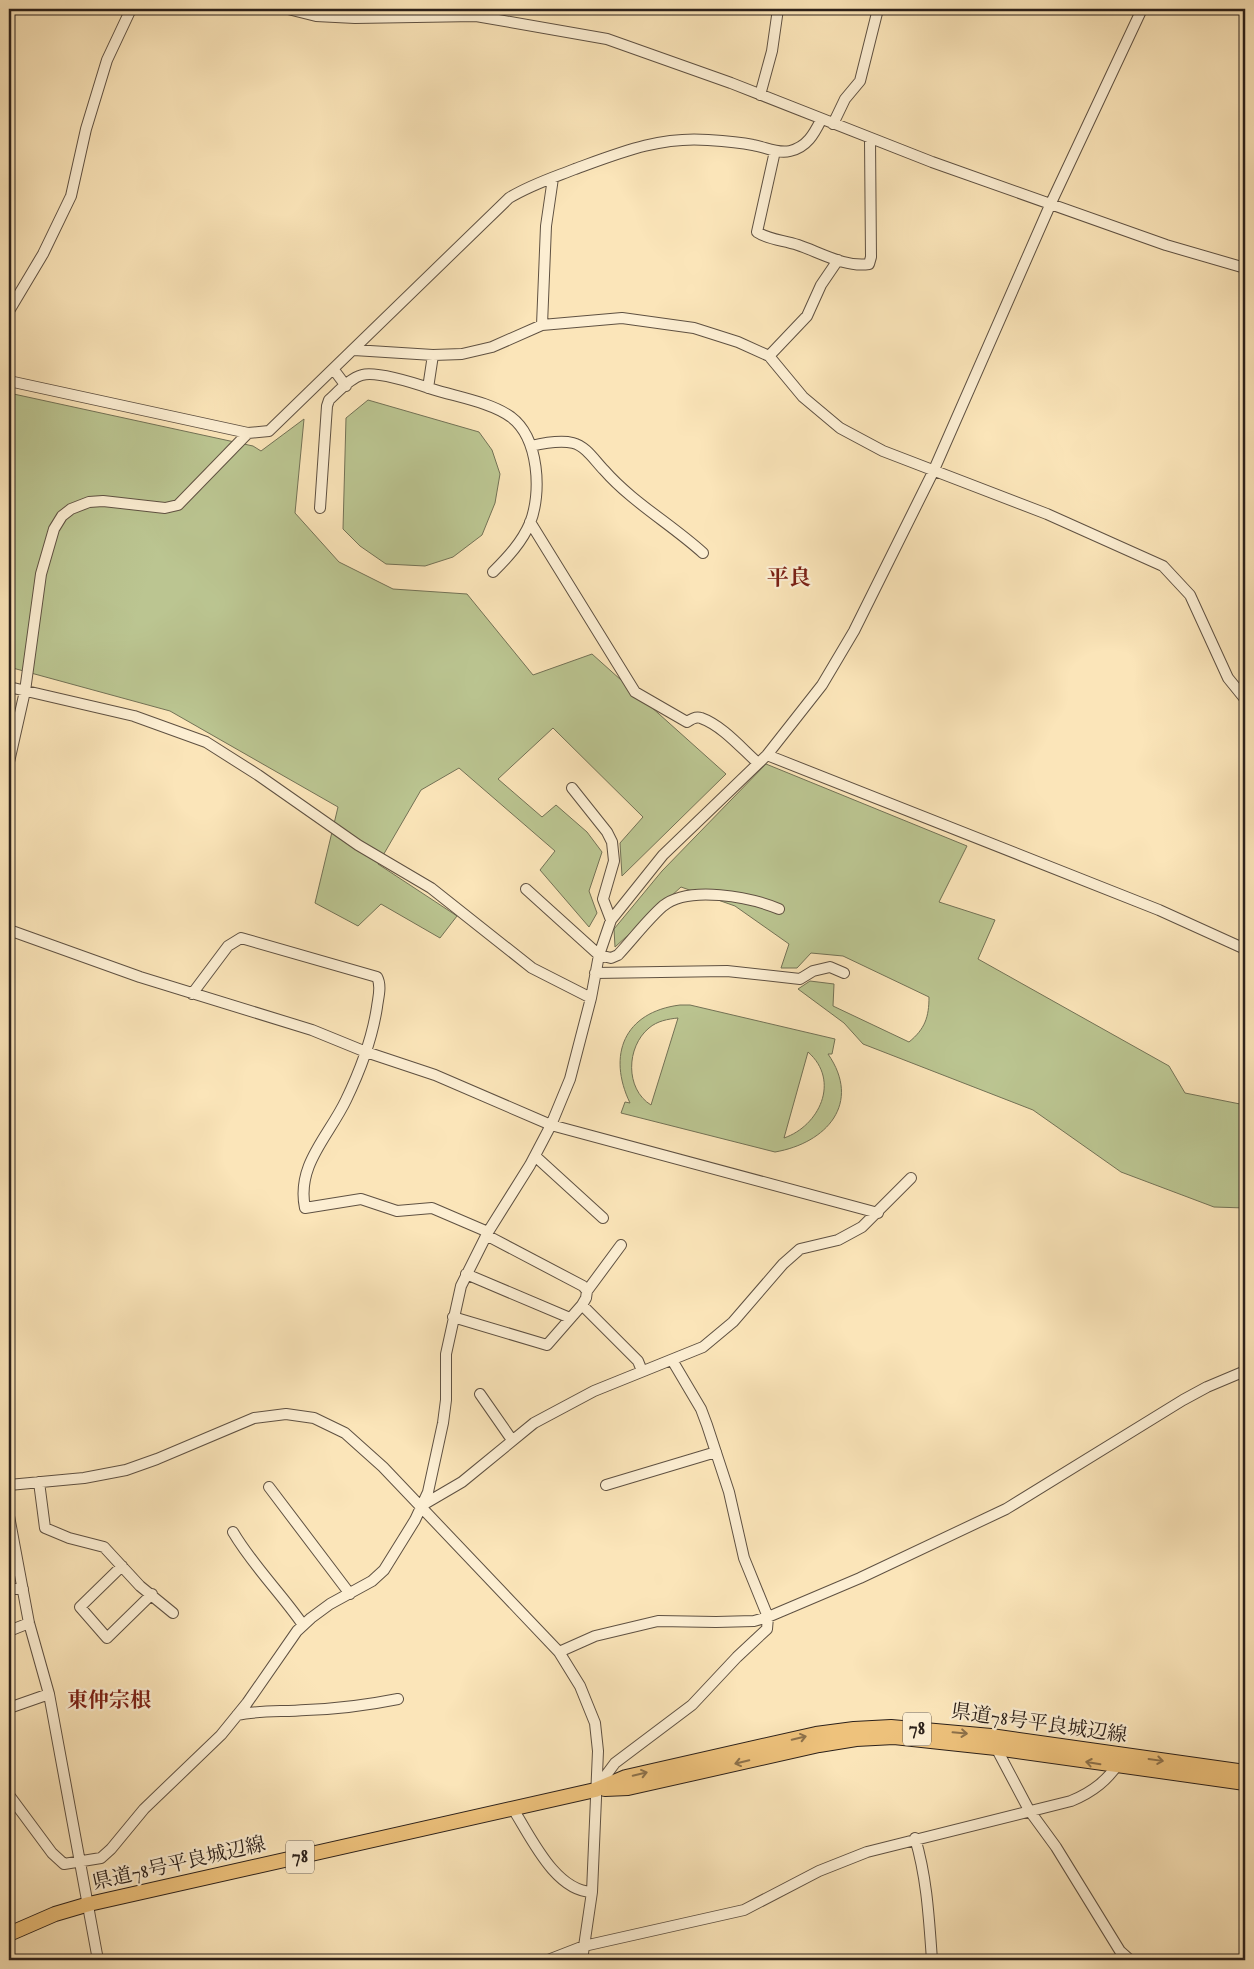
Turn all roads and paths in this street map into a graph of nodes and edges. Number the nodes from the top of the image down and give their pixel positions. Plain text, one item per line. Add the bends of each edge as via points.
1 (131, 9) edge
2 (288, 9) edge
3 (778, 9) edge
4 (878, 9) edge
5 (1142, 9) edge
6 (760, 94) junction
7 (821, 120) junction
8 (833, 124) junction
9 (870, 140) junction
10 (776, 151) junction
11 (553, 178) junction
12 (1051, 203) junction
13 (838, 260) junction
14 (1245, 268) edge
15 (9, 311) edge
16 (542, 325) junction
17 (354, 350) junction
18 (433, 356) junction
19 (769, 356) junction
20 (334, 370) junction
21 (9, 381) edge
22 (346, 386) junction
23 (428, 388) junction
24 (248, 433) junction
25 (531, 446) junction
26 (933, 472) junction
27 (320, 508) dead end
28 (530, 522) junction
29 (703, 553) dead end
30 (494, 572) dead end
31 (9, 687) edge
32 (25, 691) junction
33 (1245, 699) edge
34 (767, 755) junction
35 (9, 762) edge
36 (758, 763) junction
37 (572, 788) dead end
38 (526, 889) dead end
39 (779, 909) dead end
40 (611, 920) junction
41 (9, 930) edge
42 (1245, 949) edge
43 (599, 955) junction
44 (844, 972) dead end
45 (596, 973) junction
46 (192, 994) junction
47 (591, 998) junction
48 (366, 1052) junction
49 (551, 1125) junction
50 (535, 1156) junction
51 (911, 1178) dead end
52 (878, 1213) junction
53 (603, 1218) dead end
54 (487, 1234) junction
55 (621, 1245) dead end
56 (466, 1274) junction
57 (587, 1291) junction
58 (582, 1305) junction
59 (453, 1317) junction
60 (570, 1318) junction
61 (672, 1360) junction
62 (642, 1371) junction
63 (1245, 1371) edge
64 (480, 1394) dead end
65 (512, 1440) junction
66 (716, 1452) junction
67 (38, 1482) junction
68 (9, 1485) edge
69 (606, 1485) dead end
70 (269, 1487) dead end
71 (420, 1506) junction
72 (9, 1516) edge
73 (233, 1532) dead end
74 (122, 1566) junction
75 (9, 1589) edge
76 (23, 1589) junction
77 (152, 1594) junction
78 (350, 1594) junction
79 (173, 1613) dead end
80 (768, 1617) junction
81 (29, 1623) junction
82 (303, 1625) junction
83 (9, 1631) edge
84 (560, 1652) junction
85 (50, 1694) junction
86 (398, 1699) dead end
87 (9, 1708) edge
88 (237, 1715) junction
89 (993, 1742) junction
90 (1120, 1761) junction
91 (1245, 1772) edge
92 (1245, 1783) edge
93 (594, 1790) junction
94 (9, 1795) edge
95 (513, 1809) junction
96 (1029, 1810) junction
97 (915, 1838) junction
98 (80, 1862) junction
99 (592, 1892) junction
100 (89, 1904) junction
101 (9, 1934) edge
102 (584, 1946) junction
103 (98, 1960) edge
104 (548, 1960) edge
105 (582, 1960) edge
106 (932, 1960) edge
107 (1130, 1960) edge

1 - 15 street via 104,68 71,196 44,254
2 - 6 street via 316,16 355,18 476,16 538,26 608,39 644,50
3 - 6 street via 772,51
4 - 8 street via 860,81 845,99
5 - 12 street
6 - 7 street
7 - 8 street
7 - 10 street via 805,144 790,151
8 - 9 street
9 - 12 street
9 - 13 street via 869,264
10 - 11 street via 726,141 669,140 623,151
10 - 13 street via 757,232
11 - 16 street via 546,226
11 - 17 street via 509,198
12 - 14 street via 1166,245
12 - 26 street
13 - 19 street via 821,285 807,316
16 - 18 street via 492,347
16 - 19 street via 622,318 662,323 694,328
17 - 18 street
17 - 20 street
18 - 23 street
19 - 26 street via 804,397 840,428 882,451
20 - 22 street
20 - 24 street via 269,431
21 - 24 street
22 - 23 street via 364,374
22 - 27 street via 329,400 327,406
23 - 25 street via 504,413 520,426
24 - 32 street via 178,505 165,508 89,502 62,516 54,529 41,574
25 - 28 street via 537,475
25 - 29 street via 572,443 582,447 620,487
26 - 33 street via 1047,514 1163,566 1190,595 1228,678
26 - 34 street via 854,631 822,685
28 - 30 street via 510,556
28 - 36 street via 635,692 687,722 701,718 718,728
31 - 32 street
32 - 35 street
32 - 47 street via 134,716 206,742 358,845 431,888 532,968
34 - 36 street
34 - 42 street via 1122,895
36 - 40 street via 662,855
37 - 40 street via 608,832 612,842 614,861 603,899
38 - 43 street
39 - 43 street via 763,902 735,897 689,895 663,906 618,955 611,958
40 - 43 street
41 - 46 street
43 - 45 street
44 - 45 street via 830,967 813,971 800,979 726,971
45 - 47 street
46 - 48 street via 261,1013
46 - 48 street via 228,946 241,938 377,977 379,991 374,1028
47 - 49 street via 570,1080
48 - 49 street via 435,1075
48 - 54 street via 344,1103 308,1166 303,1190 305,1208 361,1199 397,1211 432,1208
49 - 50 street
49 - 52 street
50 - 53 street
50 - 54 street
51 - 52 street
52 - 61 street via 862,1227 838,1240 800,1249 783,1264 734,1322 703,1347
54 - 56 street
54 - 57 street
55 - 57 street
56 - 59 street
56 - 60 street
57 - 58 street
58 - 60 street
58 - 62 street via 638,1361
59 - 60 street via 547,1345
59 - 71 street via 446,1354 443,1423 428,1492
61 - 62 street
61 - 66 street via 701,1409
62 - 65 street via 574,1401 534,1423
63 - 80 street via 1191,1396 1006,1509 860,1578
64 - 65 street
65 - 71 street via 462,1482
66 - 69 street
66 - 80 street via 730,1492 744,1558
67 - 68 street
67 - 71 street via 126,1470 254,1418 286,1414 314,1418 345,1433
67 - 74 street via 45,1528 104,1547
70 - 78 street
71 - 78 street via 415,1520 384,1570 372,1582
71 - 84 street
72 - 76 street
73 - 82 street
74 - 77 street
74 - 77 street via 80,1607 107,1638
75 - 76 street
76 - 81 street
77 - 79 street
78 - 82 street via 330,1604
80 - 84 street via 754,1621 658,1621 595,1636
80 - 93 street via 767,1629 692,1705 615,1763
81 - 83 street
81 - 85 street
82 - 88 street
84 - 93 street via 580,1686 595,1723 598,1751
85 - 87 street
85 - 98 street
86 - 88 street via 348,1707 258,1710
88 - 98 street via 208,1749 144,1809 111,1849 101,1858
89 - 90 main road, 県道78号平良城辺線 / 78
89 - 93 main road, 県道78号平良城辺線 / 78 via 894,1738 856,1740 819,1745 628,1788
89 - 96 street
90 -> 91 main road, 県道78号平良城辺線 / 78
90 - 92 main road, 県道78号平良城辺線 / 78
90 - 96 street via 1110,1776 1087,1794
93 - 95 main road, 県道78号平良城辺線 / 78
93 - 99 street
94 - 98 street via 52,1853 64,1864
95 - 99 street via 553,1872 583,1892
95 - 100 main road, 県道78号平良城辺線 / 78
96 - 97 street
96 - 107 street via 1056,1847 1120,1951
97 - 102 street via 847,1858 744,1910
97 - 106 street via 921,1858
98 - 100 street
99 - 102 street
100 - 101 main road, 県道78号平良城辺線 / 78 via 55,1914
100 - 103 street
102 - 104 street
102 - 105 street

